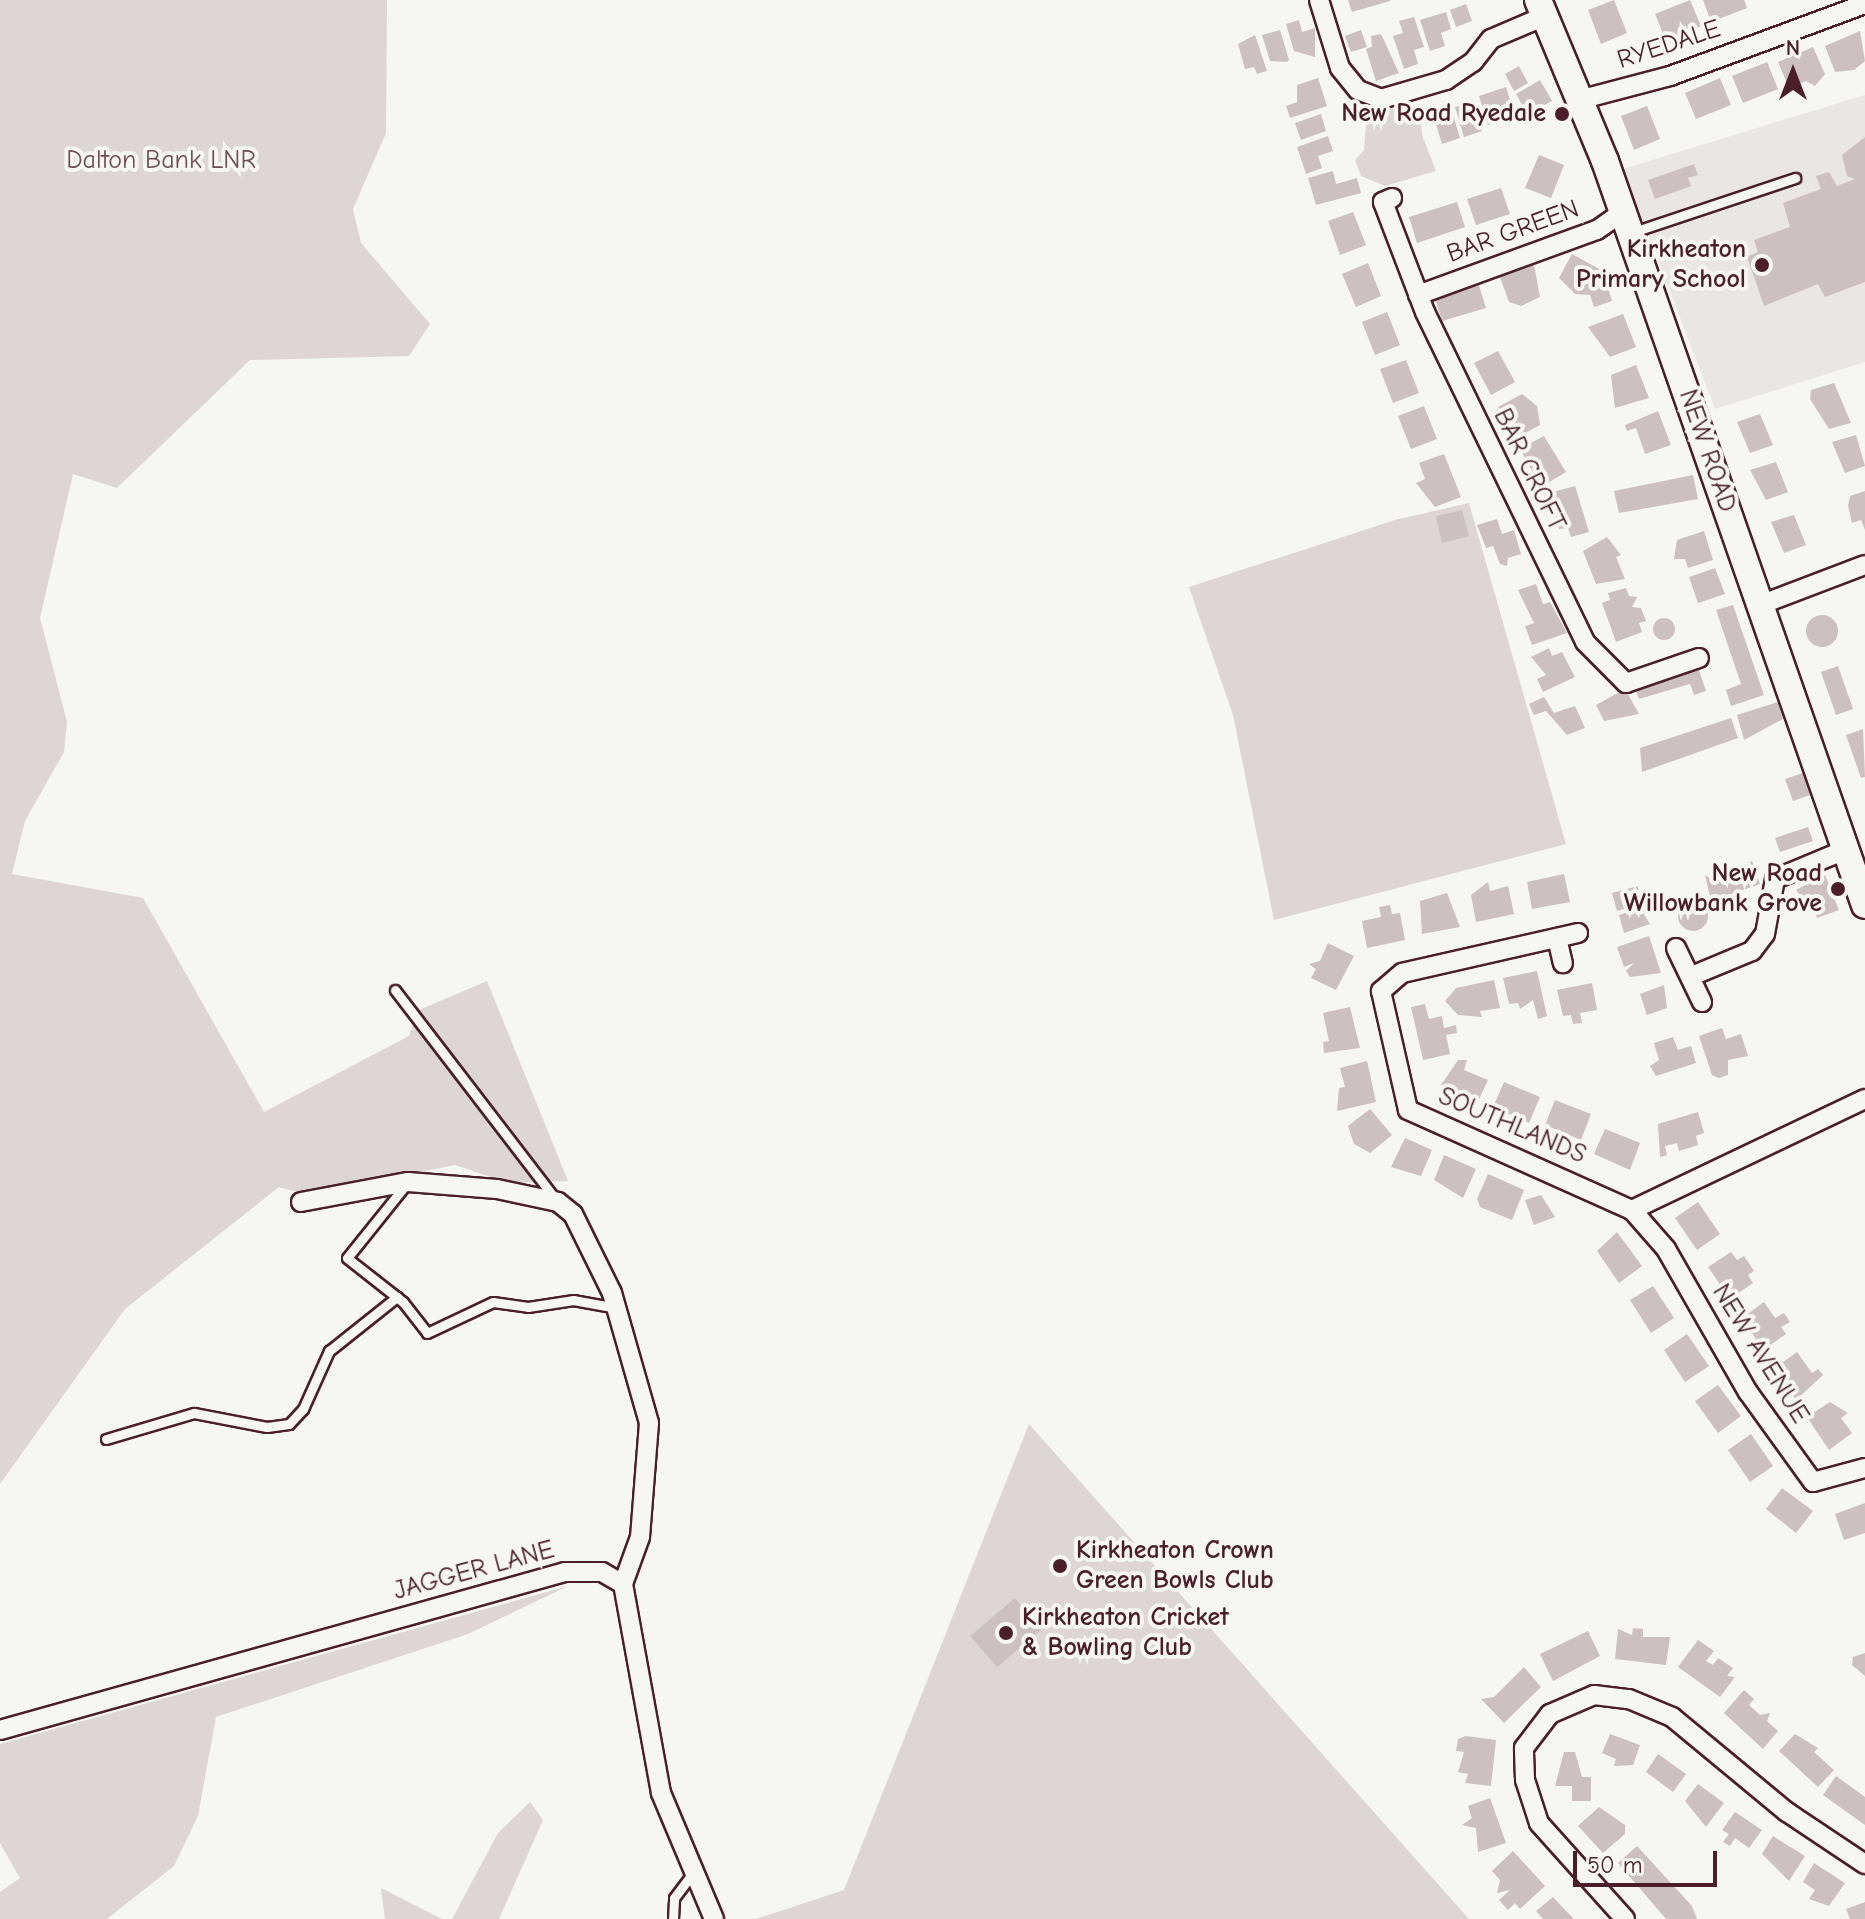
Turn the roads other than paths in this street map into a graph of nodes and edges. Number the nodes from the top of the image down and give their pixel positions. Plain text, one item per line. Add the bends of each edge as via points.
1 (1319, 0) edge
2 (1865, 4) edge
3 (1542, 8) edge
4 (1579, 100) junction
5 (1795, 178) dead end
6 (1392, 198) dead end
7 (1626, 223) junction
8 (1418, 295) junction
9 (1865, 565) edge
10 (1760, 605) junction
11 (1699, 658) dead end
12 (1845, 850) junction
13 (1865, 905) edge
14 (1578, 933) dead end
15 (1557, 938) junction
16 (1676, 948) dead end
17 (1563, 963) dead end
18 (1694, 975) junction
19 (395, 990) dead end
20 (1702, 1002) dead end
21 (1865, 1099) edge
22 (408, 1182) junction
23 (301, 1202) dead end
24 (558, 1202) junction
25 (1632, 1210) junction
26 (397, 1297) junction
27 (617, 1308) junction
28 (106, 1439) dead end
29 (1865, 1468) edge
30 (623, 1584) junction
31 (0, 1730) edge
32 (1865, 1864) edge
33 (693, 1873) junction
34 (673, 1919) edge
35 (714, 1919) edge
36 (1625, 1919) edge

1 - 3 street via 1340,68 1358,90 1381,99 1446,80 1473,62 1491,39
2 - 4 street, RYEDALE via 1670,76
3 - 4 street, NEW ROAD
4 - 7 street, NEW ROAD
5 - 7 lane
6 - 8 street, BAR CROFT via 1383,202
7 - 8 street, BAR GREEN
7 - 10 street, NEW ROAD
8 - 11 street, BAR CROFT via 1585,642 1626,683
9 - 10 street
10 - 12 street, NEW ROAD
12 - 13 street, NEW ROAD
12 - 18 street via 1775,879 1765,934 1752,951
14 - 15 street, SOUTHLANDS
15 - 17 street
15 - 25 street, SOUTHLANDS via 1402,973 1381,991 1397,1078 1408,1110
16 - 18 street
18 - 20 street
19 - 24 lane
21 - 25 street
22 - 23 street
22 - 24 street via 497,1189
22 - 26 lane via 348,1254 350,1262
24 - 27 street via 584,1230
25 - 29 street, NEW AVENUE via 1666,1249 1748,1392 1813,1482
26 - 27 lane via 427,1333 493,1302 528,1307 573,1300
26 - 28 lane via 329,1351 303,1409 289,1424 267,1427 194,1413
27 - 30 street via 649,1423 640,1537
30 - 31 street, JAGGER LANE via 602,1572 565,1572
30 - 33 street via 638,1649 646,1736
32 - 36 street via 1787,1812 1672,1717 1629,1699 1594,1695 1550,1714 1524,1748 1525,1780 1539,1823
33 - 34 lane via 674,1898
33 - 35 street

